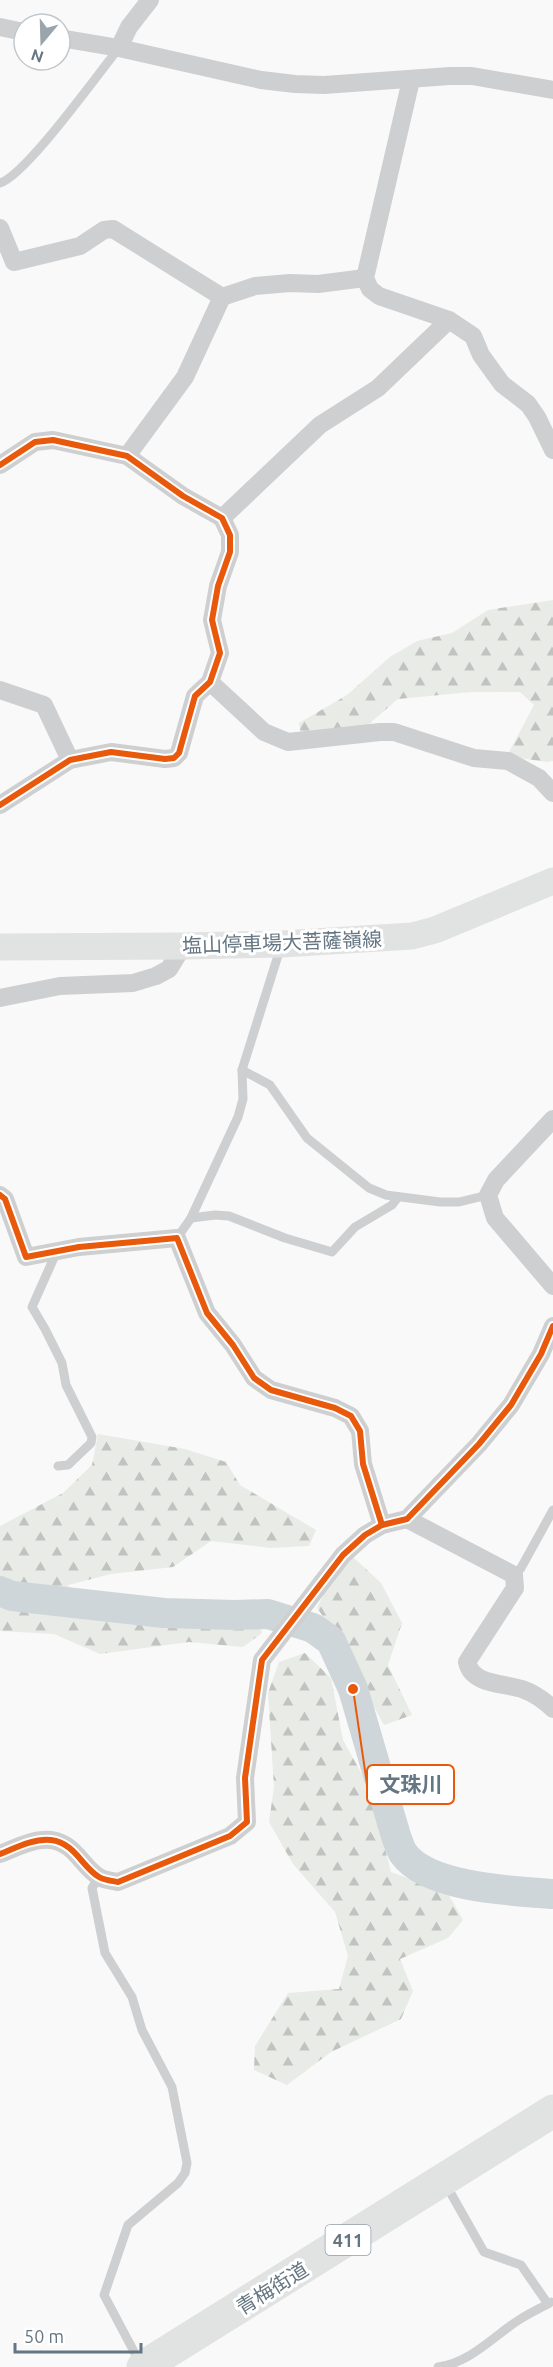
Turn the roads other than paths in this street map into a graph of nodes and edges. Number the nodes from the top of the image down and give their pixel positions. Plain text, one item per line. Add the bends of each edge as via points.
1 (150, 0) edge
2 (72, 40) edge
3 (119, 48) junction
4 (411, 80) junction
5 (553, 90) edge
6 (0, 183) edge
7 (0, 228) edge
8 (365, 278) junction
9 (222, 297) junction
10 (449, 320) junction
11 (548, 426) edge
12 (553, 450) edge
13 (127, 456) junction
14 (0, 465) edge
15 (222, 518) junction
16 (210, 682) junction
17 (0, 690) edge
18 (70, 760) junction
19 (553, 793) edge
20 (0, 805) edge
21 (553, 881) edge
22 (282, 944) junction
23 (183, 946) junction
24 (0, 947) edge
25 (0, 998) edge
26 (242, 1070) junction
27 (553, 1119) edge
28 (0, 1195) edge
29 (488, 1195) junction
30 (399, 1197) junction
31 (191, 1218) junction
32 (177, 1238) junction
33 (57, 1251) junction
34 (553, 1286) edge
35 (553, 1326) edge
36 (58, 1466) dead end
37 (553, 1510) edge
38 (407, 1520) junction
39 (382, 1525) junction
40 (514, 1575) junction
41 (553, 1709) edge
42 (0, 1854) edge
43 (99, 1877) junction
44 (553, 2111) edge
45 (444, 2180) junction
46 (550, 2303) edge
47 (143, 2367) edge
48 (438, 2367) edge

1 - 3 street
2 - 3 street
3 - 4 street via 272,81 324,85
3 - 6 lane via 27,162 8,181
4 - 5 street via 472,76
4 - 8 street
7 - 9 street via 14,262 80,246 104,230 113,230
8 - 9 street via 255,286
8 - 10 street via 379,296
9 - 13 street via 185,377
10 - 11 street via 473,336 481,356 502,384
10 - 15 street via 378,388 320,425
11 - 12 street
13 - 14 street via 53,440 35,442
13 - 15 street
15 - 16 street via 230,536 230,552 212,620 220,653
16 - 18 street via 195,696 183,742 174,758 111,752
16 - 19 street via 264,732 288,742 393,732 474,758 508,761 539,778
17 - 18 street via 44,705
18 - 20 street
21 - 22 main road, 塩山停車場大菩薩嶺線 via 412,936
22 - 23 main road, 塩山停車場大菩薩嶺線
22 - 26 lane
23 - 24 main road, 塩山停車場大菩薩嶺線
23 - 25 street via 169,969 133,983 60,986
26 - 30 lane via 270,1085 307,1138 369,1188
26 - 31 lane via 243,1099 238,1117
27 - 29 street via 496,1180
28 - 33 street via 5,1199 26,1257
29 - 30 lane via 459,1202
29 - 34 street via 495,1218
30 - 31 lane via 355,1227 332,1252 229,1216
31 - 32 lane
32 - 33 street
32 - 39 street via 207,1313 254,1378 270,1390 351,1416 360,1431 363,1464
33 - 36 lane via 32,1307 62,1363 66,1385 92,1437 91,1443 68,1465
35 - 38 street via 511,1405
37 - 40 lane
38 - 39 street
38 - 40 street
39 - 43 street via 364,1535 343,1555 262,1660 245,1778 247,1822 230,1836 118,1882
40 - 41 street via 514,1588 467,1662 469,1671 477,1678 523,1690
42 - 43 street via 50,1839 64,1844
43 - 47 lane via 92,1888 105,1953 132,1997 141,2030 172,2087 187,2163 178,2183 128,2225 104,2295
44 - 45 highway, 青梅街道 / 411
45 - 46 lane via 484,2252 521,2265
45 - 47 highway, 青梅街道 / 411
46 - 48 lane via 523,2317 465,2359

